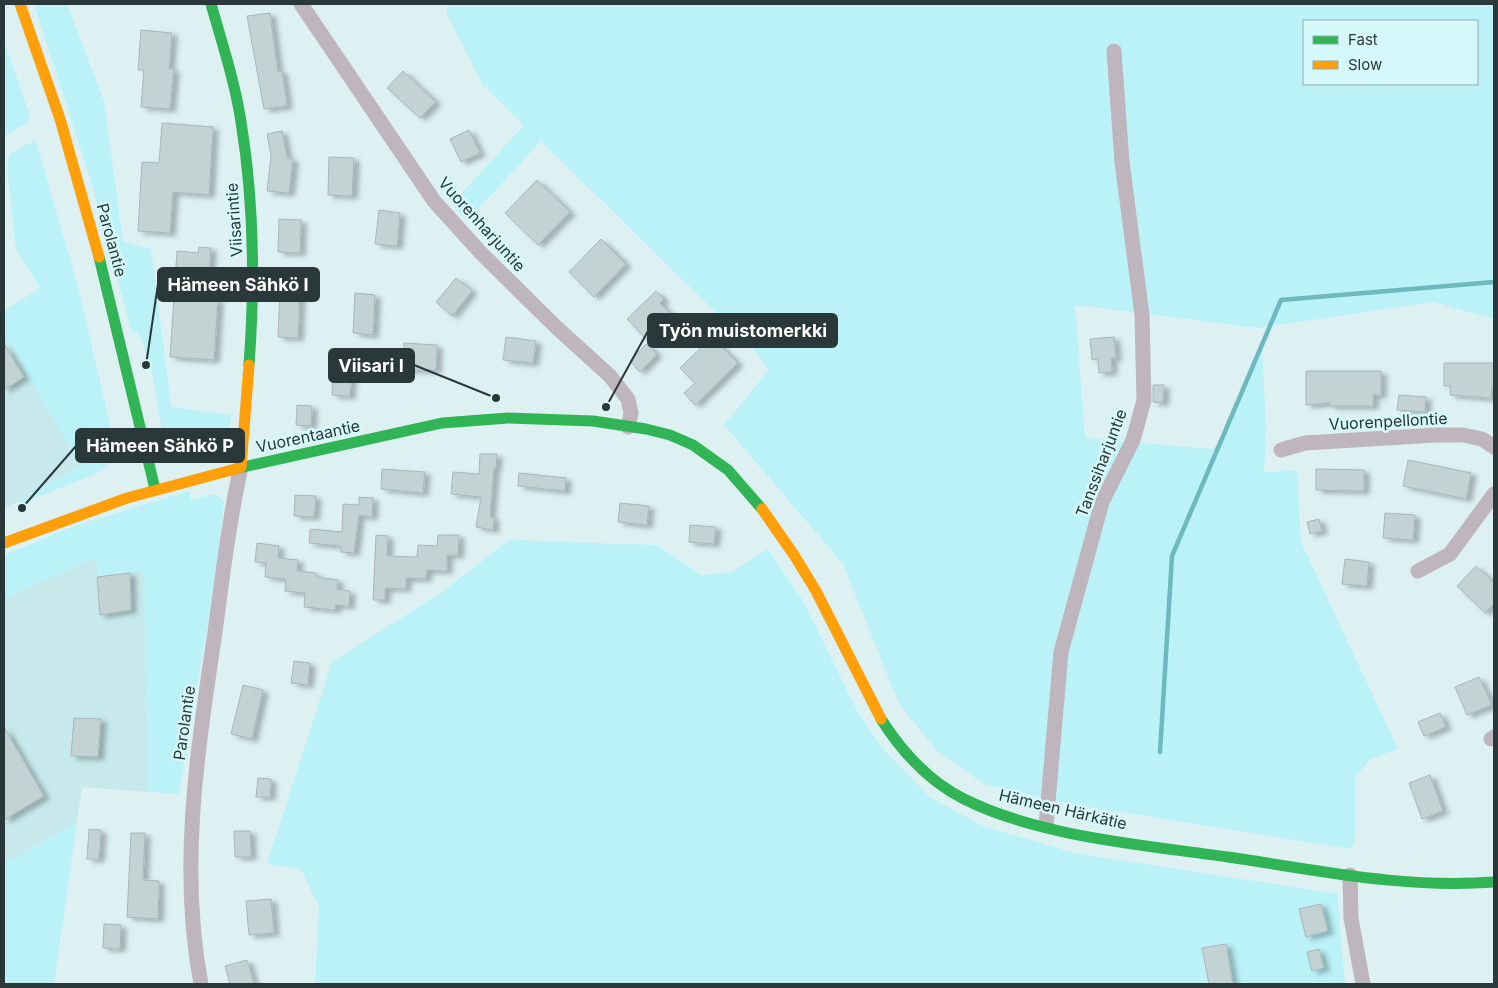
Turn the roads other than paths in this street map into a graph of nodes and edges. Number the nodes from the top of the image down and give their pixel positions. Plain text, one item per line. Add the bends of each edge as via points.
1 (20, 4) edge
2 (211, 4) edge
3 (301, 4) edge
4 (1114, 51) dead end
5 (628, 427) junction
6 (1494, 447) edge
7 (1281, 450) dead end
8 (241, 467) junction
9 (155, 489) junction
10 (1494, 494) edge
11 (4, 543) edge
12 (1418, 571) dead end
13 (1046, 826) junction
14 (1350, 875) junction
15 (1494, 882) edge
16 (201, 984) edge
17 (1363, 984) edge

1 - 9 main road, Parolantie via 60,119 88,219
2 - 8 main road, Viisarintie via 241,120 253,252 253,324 246,443
3 - 5 street, Vuorenharjuntie via 434,201 515,287 610,376 628,399 631,413
4 - 13 street, Tanssiharjuntie via 1122,162 1142,315 1144,400 1133,440 1102,502 1061,652
5 - 8 main road, Vuorentaantie via 523,417 451,421
5 - 13 main road, Hämeen Härkätie via 670,435 706,452 726,468 754,500 788,544 812,583 866,696 903,752 926,774 978,805
6 - 7 street, Vuorenpellontie via 1463,435 1436,435 1305,442
8 - 9 main road, Vuorentaantie
8 - 16 street, Parolantie via 196,756 191,819 192,916
9 - 11 main road, Vuorentaantie via 63,518
10 - 12 street via 1450,554
13 - 14 main road, Hämeen Härkätie
14 - 15 main road, Hämeen Härkätie via 1438,886
14 - 17 street via 1351,918

